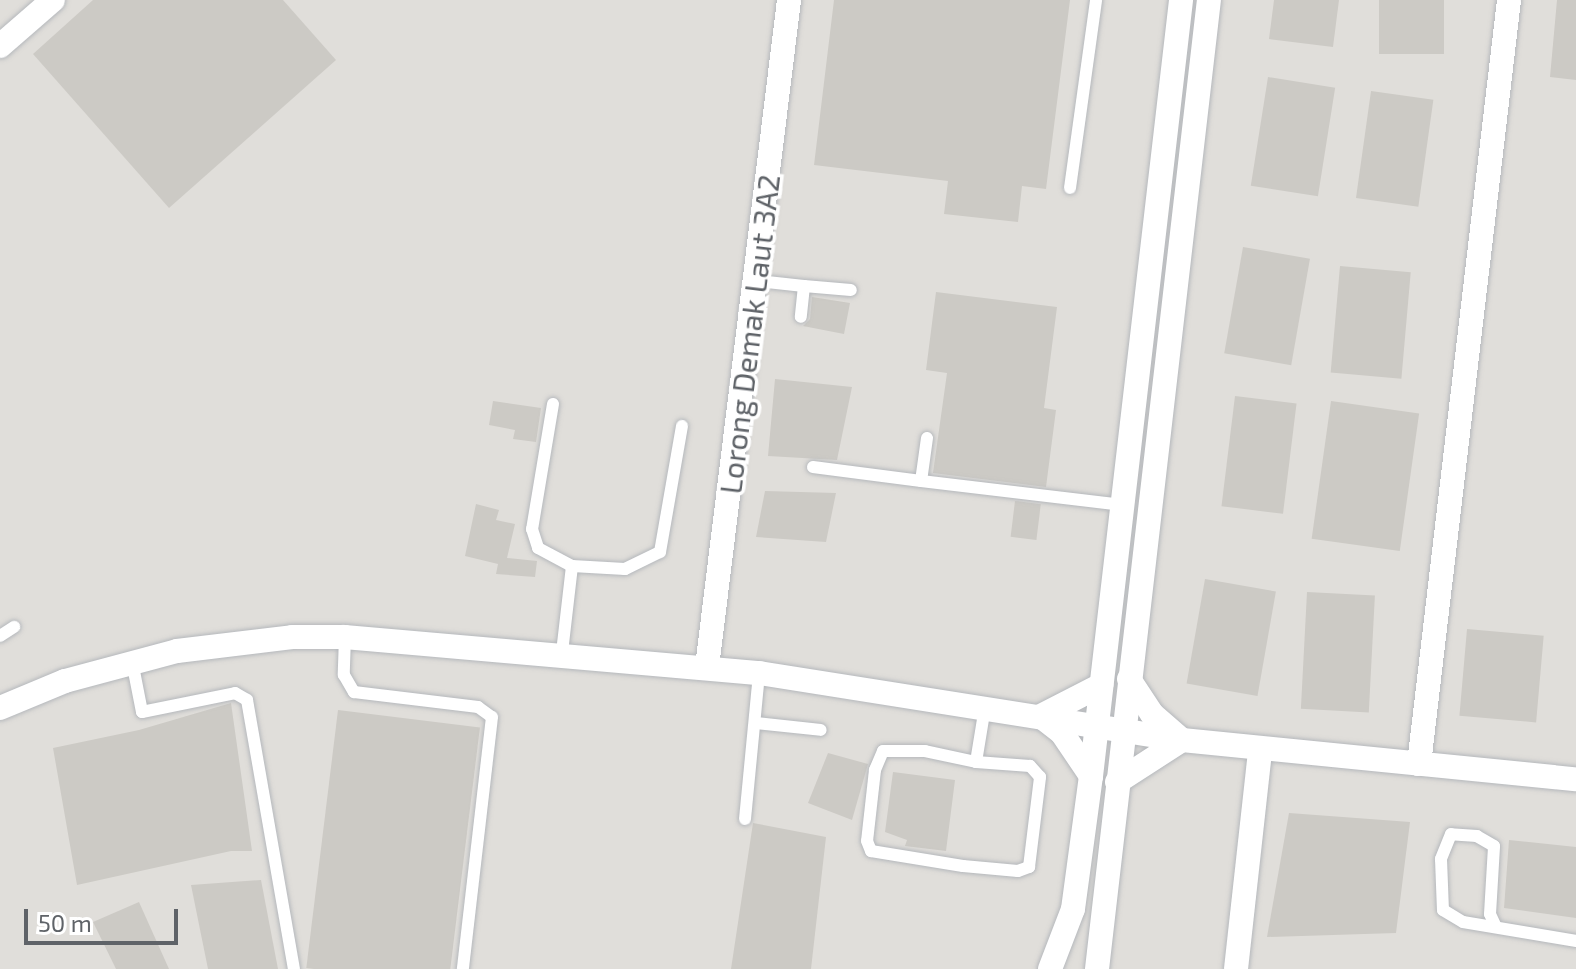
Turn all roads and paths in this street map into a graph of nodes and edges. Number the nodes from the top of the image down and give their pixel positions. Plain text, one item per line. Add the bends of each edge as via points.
1 (53, 0) edge
2 (789, 0) edge
3 (1096, 0) edge
4 (1181, 0) edge
5 (1209, 0) edge
6 (1509, 0) edge
7 (0, 46) edge
8 (1070, 188) dead end
9 (758, 281) junction
10 (804, 286) junction
11 (851, 290) dead end
12 (801, 317) dead end
13 (553, 404) dead end
14 (682, 426) dead end
15 (927, 438) dead end
16 (813, 467) dead end
17 (921, 481) junction
18 (1121, 505) junction
19 (572, 566) junction
20 (14, 627) dead end
21 (0, 636) edge
22 (345, 637) junction
23 (562, 652) junction
24 (132, 661) junction
25 (707, 667) junction
26 (759, 673) junction
27 (1129, 679) junction
28 (1101, 685) junction
29 (985, 707) junction
30 (0, 708) edge
31 (1041, 716) junction
32 (756, 723) junction
33 (1096, 726) junction
34 (821, 730) dead end
35 (1123, 731) junction
36 (1182, 740) junction
37 (1260, 750) junction
38 (976, 762) junction
39 (1419, 764) junction
40 (1091, 776) junction
41 (1576, 779) edge
42 (1117, 782) junction
43 (745, 819) dead end
44 (1496, 927) junction
45 (1576, 941) edge
46 (294, 969) edge
47 (463, 969) edge
48 (1050, 969) edge
49 (1097, 969) edge
50 (1236, 969) edge

1 - 7 street
2 - 9 street, Lorong Demak Laut 3A2
3 - 8 lane
4 - 18 street
5 - 27 street
6 - 39 street
9 - 10 lane
9 - 25 street, Lorong Demak Laut 3A2
10 - 11 lane
10 - 12 lane
13 - 19 lane via 532,529 538,548
14 - 19 lane via 660,552 640,567
15 - 17 lane
16 - 17 lane
17 - 18 lane
18 - 28 street
19 - 23 lane
20 - 21 lane
22 - 23 street
22 - 24 street via 210,645
22 - 47 lane via 344,675 354,692 478,707 492,717
23 - 25 street
24 - 30 street
24 - 46 lane via 142,712 235,693 247,700
25 - 26 street
26 - 29 street
26 - 32 lane
27 - 35 street
27 - 36 street via 1158,720
28 - 31 street
28 - 33 street
29 - 31 street
29 - 38 lane
31 - 33 street
31 - 40 street via 1062,733
32 - 34 lane
32 - 43 lane
33 - 35 street
33 - 40 street
35 - 36 street
35 - 42 street
36 - 37 street
36 - 42 street
37 - 39 street
37 - 50 street
38 - 38 lane via 1039,771 1036,832 1026,870 871,851 867,841 875,770 883,751 925,751
39 - 41 street
40 - 48 street via 1073,909
42 - 49 street
44 - 44 lane via 1490,914 1494,846 1477,836 1451,834 1441,859 1443,910 1463,922
44 - 45 lane

